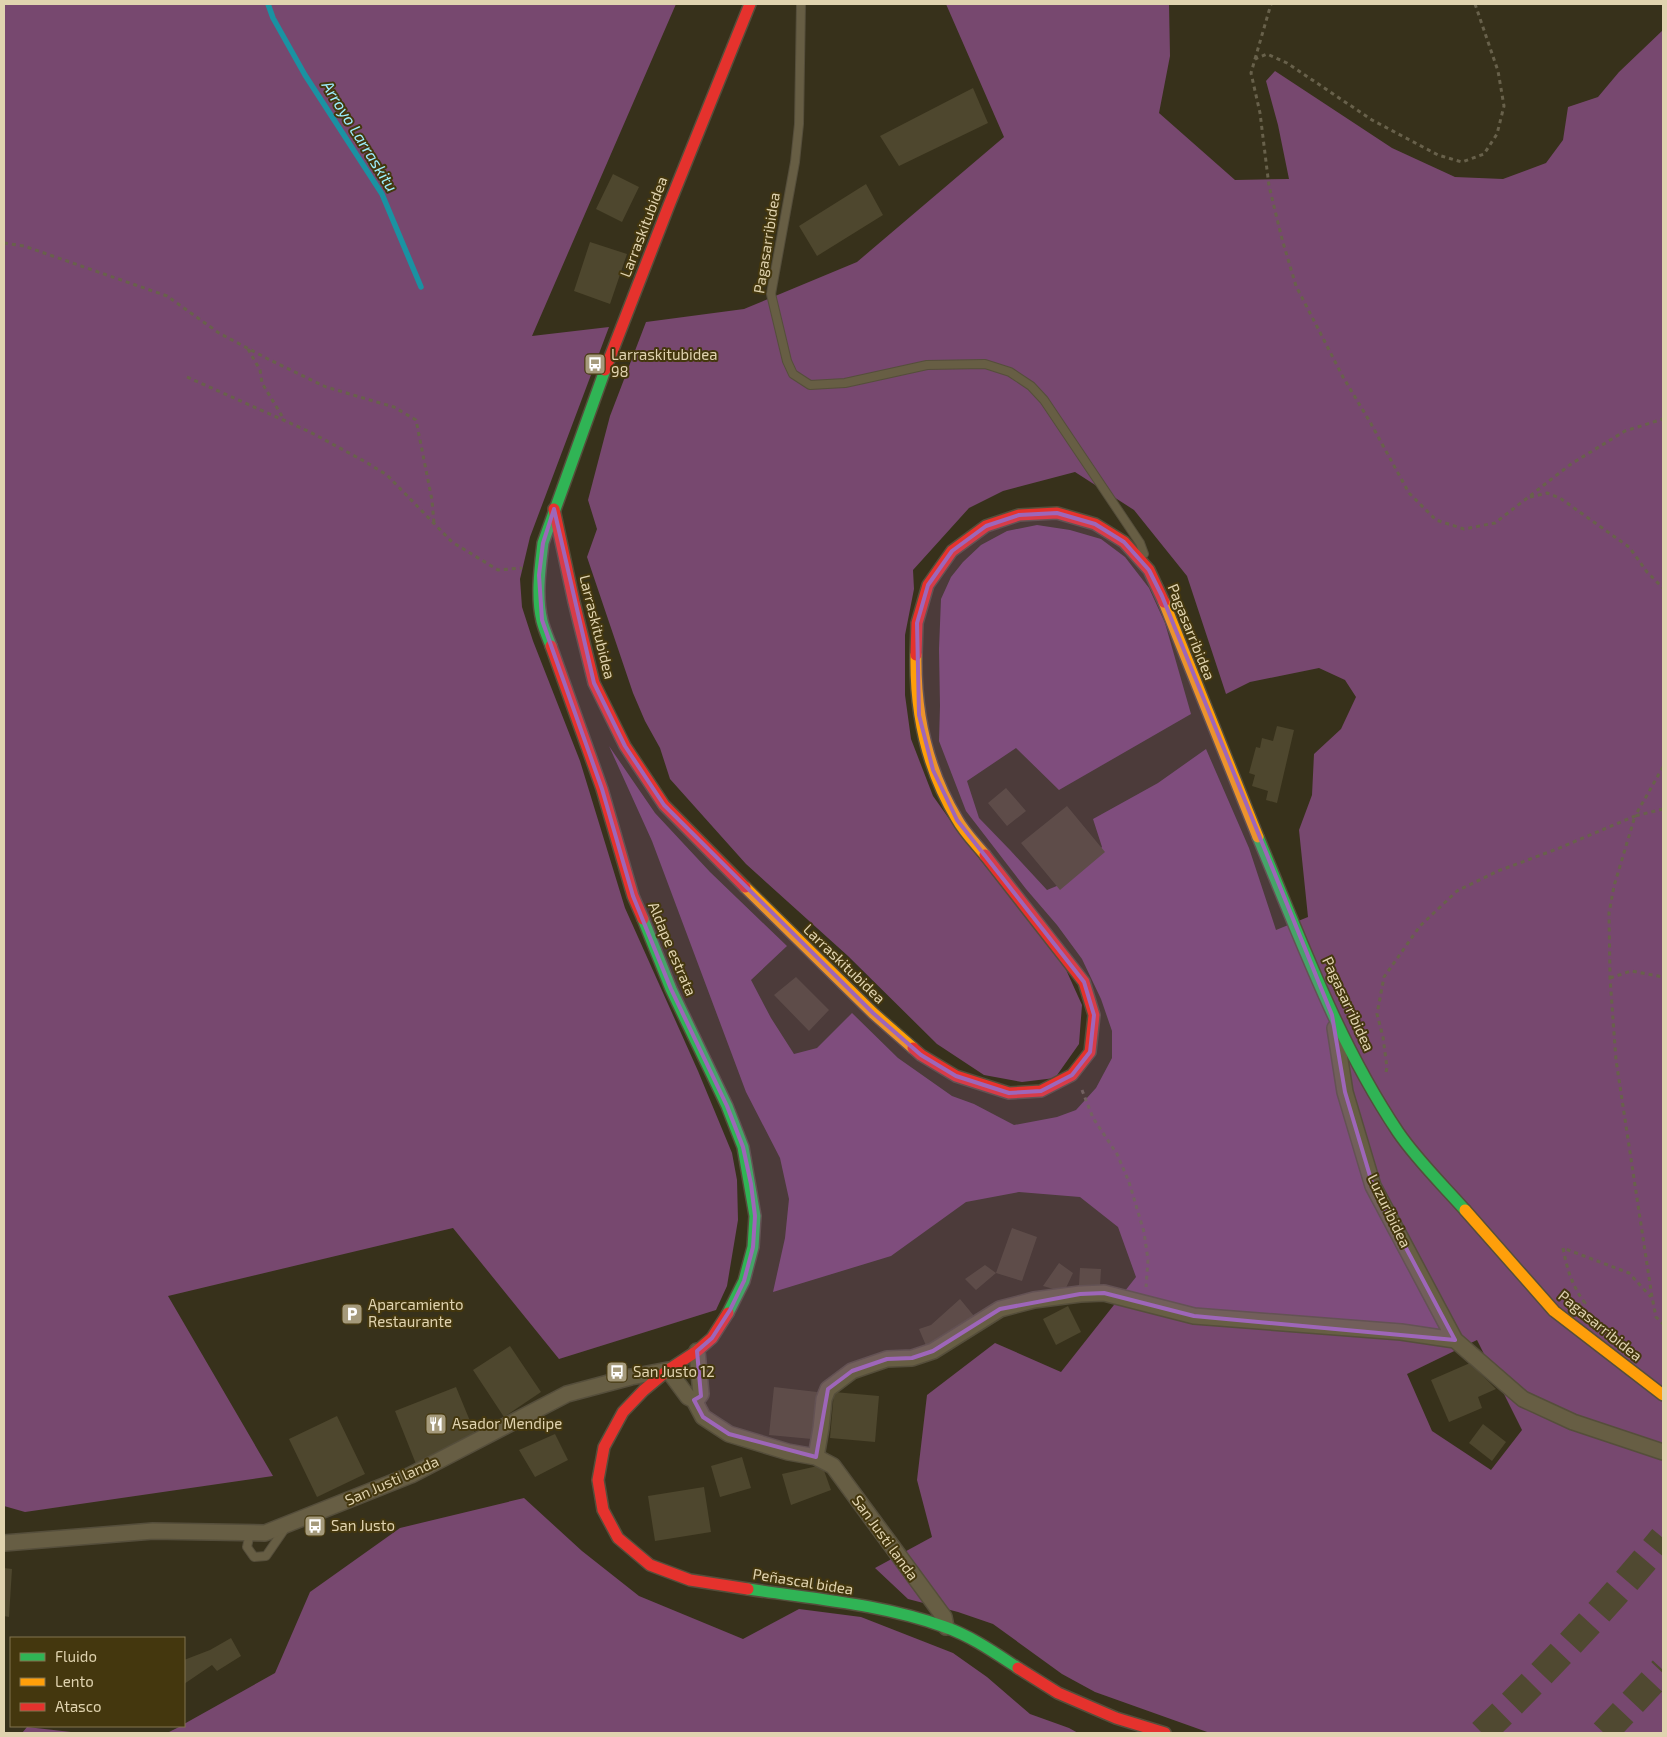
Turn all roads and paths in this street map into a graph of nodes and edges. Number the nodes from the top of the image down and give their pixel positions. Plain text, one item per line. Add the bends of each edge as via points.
1 (750, 4) edge
2 (801, 4) edge
3 (1270, 4) edge
4 (1475, 4) edge
5 (1255, 59) junction
6 (4, 243) edge
7 (248, 349) junction
8 (187, 377) dead end
9 (1663, 418) edge
10 (285, 421) junction
11 (1529, 497) junction
12 (554, 510) junction
13 (434, 524) junction
14 (540, 567) junction
15 (1149, 570) junction
16 (1663, 588) edge
17 (1663, 767) edge
18 (1663, 808) edge
19 (1635, 816) junction
20 (1663, 977) edge
21 (1610, 978) junction
22 (1332, 1015) junction
23 (1072, 1075) junction
24 (1380, 1102) junction
25 (1652, 1297) junction
26 (1140, 1303) junction
27 (1554, 1311) junction
28 (1663, 1324) edge
29 (1455, 1340) junction
30 (697, 1351) junction
31 (668, 1370) junction
32 (1663, 1396) edge
33 (694, 1400) junction
34 (1663, 1452) edge
35 (816, 1456) junction
36 (286, 1526) junction
37 (250, 1533) junction
38 (4, 1543) edge
39 (946, 1627) junction
40 (1165, 1733) edge

1 - 12 street, Larraskitubidea via 611,353
2 - 15 lane, Pagasarribidea via 799,124 771,294 786,361 793,374 810,386 845,383 927,365 985,364 1010,372 1031,386 1057,417 1140,543
3 - 5 path
4 - 5 path via 1498,71 1504,106 1497,134 1484,154 1462,162 1438,155 1372,120 1287,63 1267,54
5 - 11 path via 1251,73 1260,113 1269,186 1296,286 1342,377 1410,493 1436,520 1464,529 1495,522
6 - 7 path via 24,246 168,296 219,333
7 - 10 path via 260,370 262,383
7 - 13 path via 326,387 394,407 416,420
8 - 10 path
9 - 11 path via 1625,431 1571,464
10 - 13 path via 386,475
11 - 16 path via 1547,493 1560,498 1628,547
12 - 14 street, Aldape estrata via 543,543
12 - 23 street, Larraskitubidea via 594,683 625,746 664,805 866,1006 921,1055 956,1076 1009,1093 1041,1091
13 - 14 path via 452,542 498,570
14 - 30 street, Aldape estrata via 542,620 602,789 633,896 727,1106 743,1147 749,1174 755,1216 753,1247 744,1281 712,1338
15 - 22 street, Pagasarribidea
15 - 23 street, Larraskitubidea via 1124,542 1096,524 1057,513 1019,515 986,526 952,552 928,585 917,623 919,715 932,770 958,820 1084,982 1094,1015 1090,1052
17 - 19 path
18 - 19 path
19 - 21 path via 1609,913
19 - 24 path via 1456,891 1420,926 1384,977 1377,1014 1387,1068
20 - 21 path via 1632,972
21 - 25 path via 1616,1060
22 - 24 street, Pagasarribidea
22 - 29 street, Luzuribidea via 1345,1092 1373,1186
23 - 26 path via 1093,1118 1117,1154 1139,1215 1148,1260 1146,1287
24 - 27 street, Pagasarribidea via 1419,1158
25 - 27 path via 1629,1274 1563,1248 1568,1272 1585,1303
25 - 28 path via 1656,1317
26 - 29 street via 1194,1316 1401,1332
26 - 35 street via 1104,1293 1034,1300 1000,1309 933,1351 912,1358 887,1359 852,1371 828,1389
27 - 32 street, Pagasarribidea
29 - 34 street, Luzuribidea via 1523,1399 1573,1422
30 - 31 street, Aldape estrata
30 - 33 street via 701,1394
31 - 33 street, San Justi landa via 688,1397
31 - 36 street, San Justi landa via 568,1394 411,1475
31 - 39 street, Peñascal bidea via 623,1412 604,1447 598,1480 603,1510 618,1538 650,1565 690,1580 895,1611
33 - 35 street, San Justi landa via 703,1417 729,1434 788,1452
35 - 39 street, San Justi landa via 833,1466 944,1617
36 - 37 street, San Justi landa via 265,1533
36 - 37 lane via 266,1556 254,1556 247,1547
37 - 38 street, San Justi landa via 153,1531
39 - 40 street, Peñascal bidea via 973,1640 1058,1693 1116,1718

